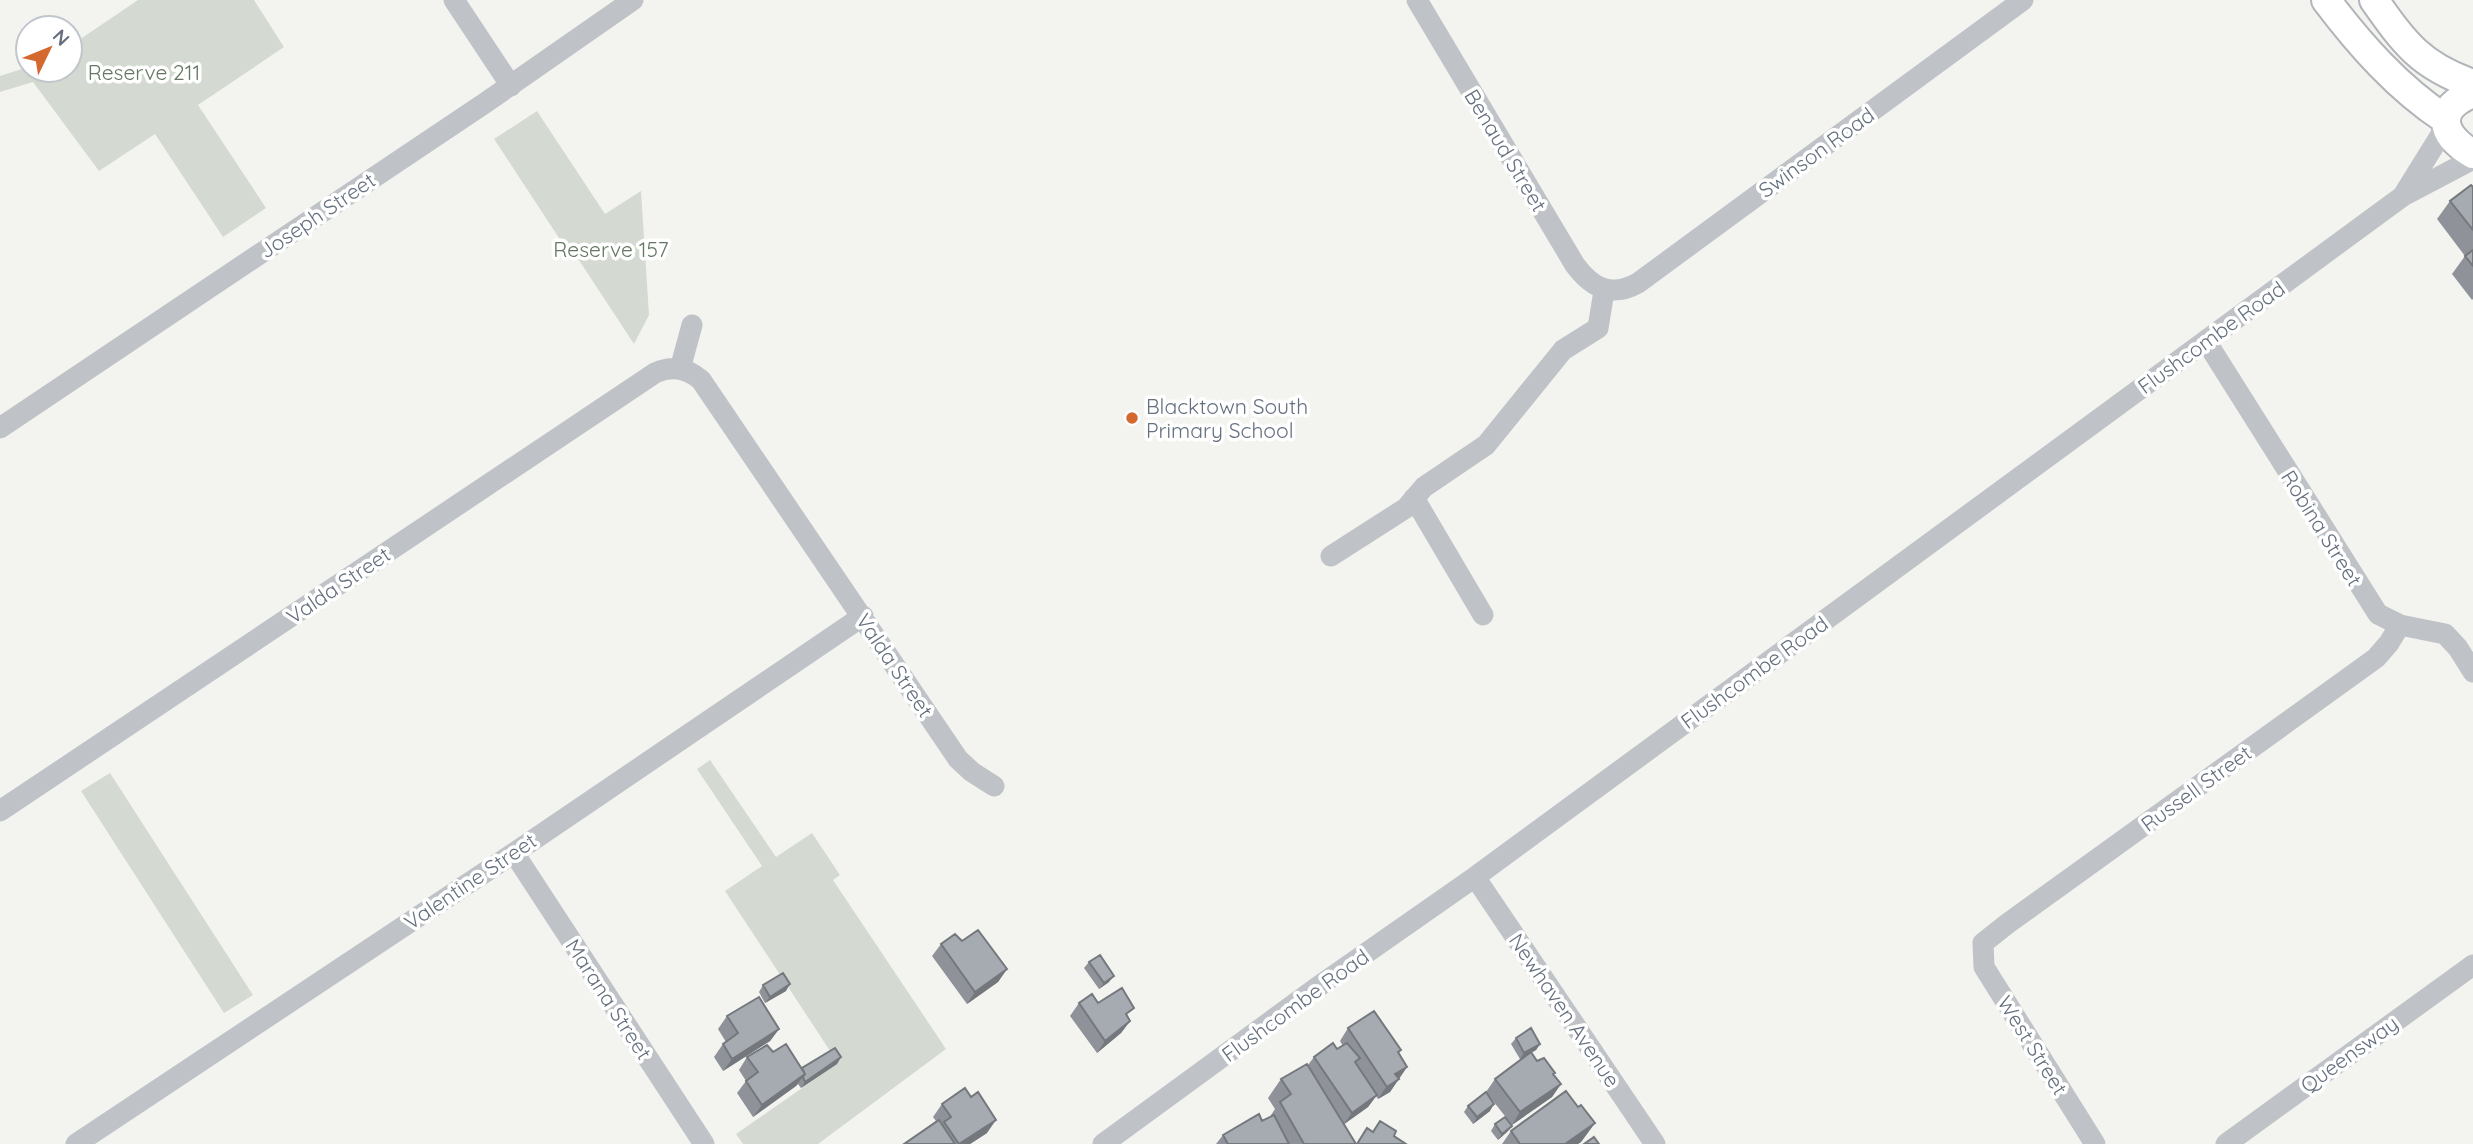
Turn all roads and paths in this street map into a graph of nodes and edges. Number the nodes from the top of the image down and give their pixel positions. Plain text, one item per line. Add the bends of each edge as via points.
1 (454, 0) edge
2 (633, 0) edge
3 (1417, 0) edge
4 (2023, 0) edge
5 (2326, 0) edge
6 (2374, 0) edge
7 (2473, 84) edge
8 (511, 86) junction
9 (2473, 93) edge
10 (2445, 124) junction
11 (2473, 156) edge
12 (2403, 196) junction
13 (1605, 291) junction
14 (692, 325) dead end
15 (2206, 341) junction
16 (680, 369) junction
17 (0, 428) edge
18 (1414, 498) junction
19 (1331, 556) dead end
20 (1483, 615) dead end
21 (863, 616) junction
22 (2400, 625) junction
23 (2473, 672) edge
24 (994, 786) dead end
25 (0, 811) edge
26 (514, 853) junction
27 (1475, 877) junction
28 (1983, 943) joint
29 (2473, 965) edge
30 (76, 1144) edge
31 (704, 1144) edge
32 (1103, 1144) edge
33 (1655, 1144) edge
34 (2095, 1144) edge
35 (2226, 1144) edge

1 - 8 street
2 - 8 street, Joseph Street
3 - 13 street, Benaud Street via 1583,276
4 - 13 street, Swinson Road via 1638,284
5 - 10 main road via 2364,47
6 - 7 main road via 2415,54
8 - 17 street, Joseph Street
9 - 10 main road via 2452,105
10 - 11 main road via 2453,140
10 - 12 street, Flushcombe Road
11 - 12 street, Flushcombe Road
12 - 15 street, Flushcombe Road
13 - 18 street via 1598,328 1563,350 1486,445 1423,487
14 - 16 street
15 - 22 street, Robina Street via 2369,603 2378,614
15 - 27 street, Flushcombe Road
16 - 21 street, Valda Street via 701,380
16 - 25 street, Valda Street via 655,373
18 - 19 street via 1406,508
18 - 20 street
21 - 24 street, Valda Street via 958,759
21 - 26 street, Valentine Street
22 - 23 street, Robina Street via 2445,634
22 - 28 street, Russell Street via 2375,658
26 - 30 street, Valentine Street
26 - 31 street, Marana Street
27 - 32 street, Flushcombe Road
27 - 33 street, Newhaven Avenue
28 - 34 street, West Street via 1984,967
29 - 35 street, Queensway

